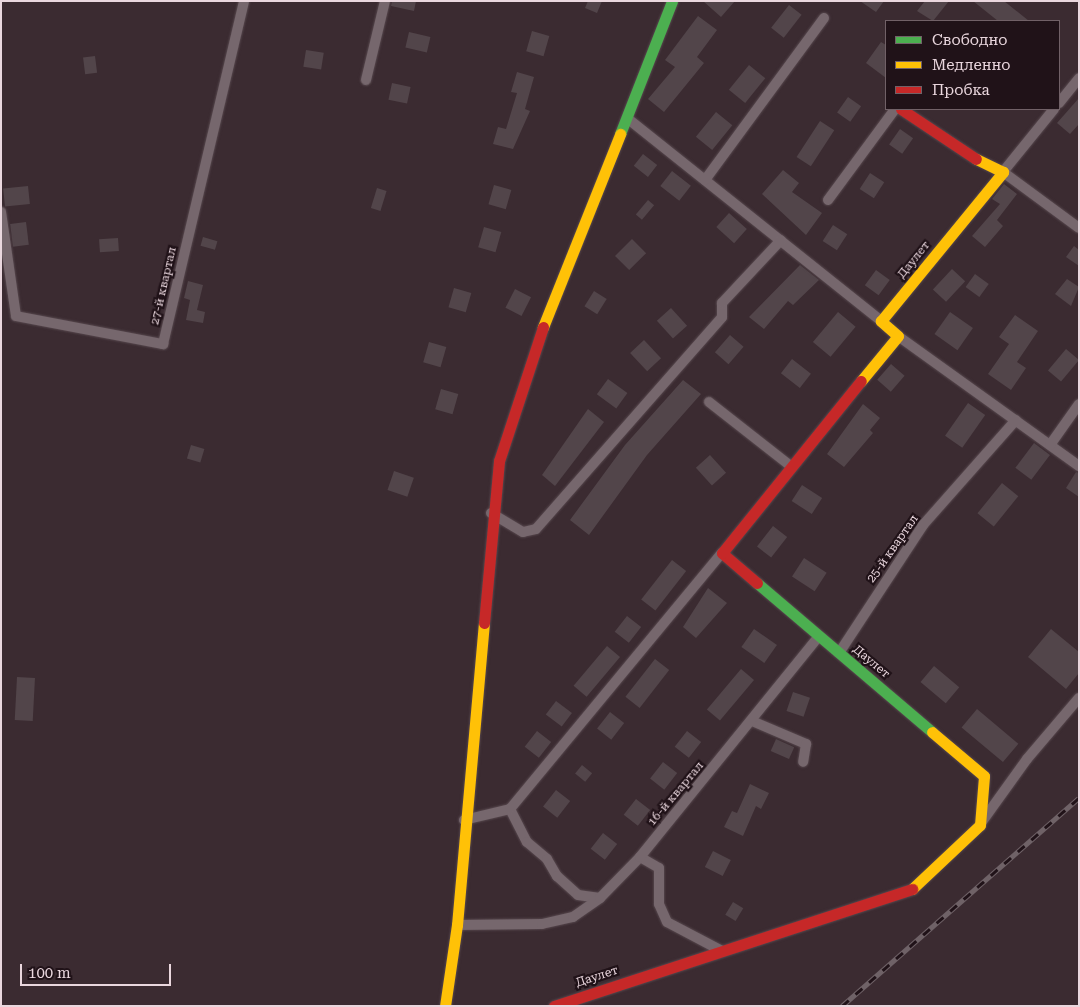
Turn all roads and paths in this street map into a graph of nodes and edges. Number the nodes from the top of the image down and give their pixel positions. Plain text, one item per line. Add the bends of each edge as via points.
1 (244, 1) edge
2 (385, 1) edge
3 (672, 1) edge
4 (824, 18) dead end
5 (1079, 78) edge
6 (366, 80) dead end
7 (1060, 102) edge
8 (894, 110) edge
9 (902, 110) edge
10 (1053, 110) edge
11 (627, 118) junction
12 (1003, 172) junction
13 (705, 180) junction
14 (828, 200) dead end
15 (1, 212) edge
16 (1079, 228) edge
17 (780, 240) junction
18 (881, 321) junction
19 (898, 336) junction
20 (709, 402) dead end
21 (1079, 404) edge
22 (1016, 420) junction
23 (1050, 445) junction
24 (792, 466) junction
25 (1079, 466) edge
26 (491, 513) junction
27 (722, 554) junction
28 (819, 636) junction
29 (839, 653) junction
30 (1079, 698) edge
31 (752, 721) junction
32 (803, 762) dead end
33 (510, 809) junction
34 (464, 820) junction
35 (980, 825) junction
36 (640, 857) junction
37 (600, 898) junction
38 (457, 925) junction
39 (722, 951) junction
40 (445, 1006) edge
41 (554, 1006) edge

1 - 15 street, 27-й квартал via 163,344 16,316
2 - 6 street
3 - 11 street
4 - 13 street
5 - 7 street
8 - 14 street
9 - 12 street via 955,149
10 - 12 street
11 - 13 street
11 - 26 street via 520,387 499,461
12 - 16 street
12 - 18 street, Даулет
13 - 17 street
17 - 18 street
17 - 26 street via 722,303 722,317 536,529 523,532
18 - 19 street
19 - 22 street
19 - 24 street
20 - 24 street
21 - 23 street
22 - 23 street
22 - 29 street, 25-й квартал via 923,526
23 - 25 street
24 - 27 street
26 - 34 street
27 - 28 street, Даулет
27 - 33 street
28 - 29 street, Даулет
28 - 31 street, 16-й квартал
29 - 35 street, Даулет via 984,776
30 - 35 street via 1027,759
31 - 32 street via 806,744
31 - 36 street, 16-й квартал
33 - 34 street
33 - 37 street via 527,842 547,859 557,876 578,895
34 - 38 street
35 - 39 street, Даулет via 919,887
36 - 37 street, 16-й квартал
36 - 39 street via 659,868 659,904 667,922
37 - 38 street, 16-й квартал via 574,917 542,924
38 - 40 street
39 - 41 street, Даулет

